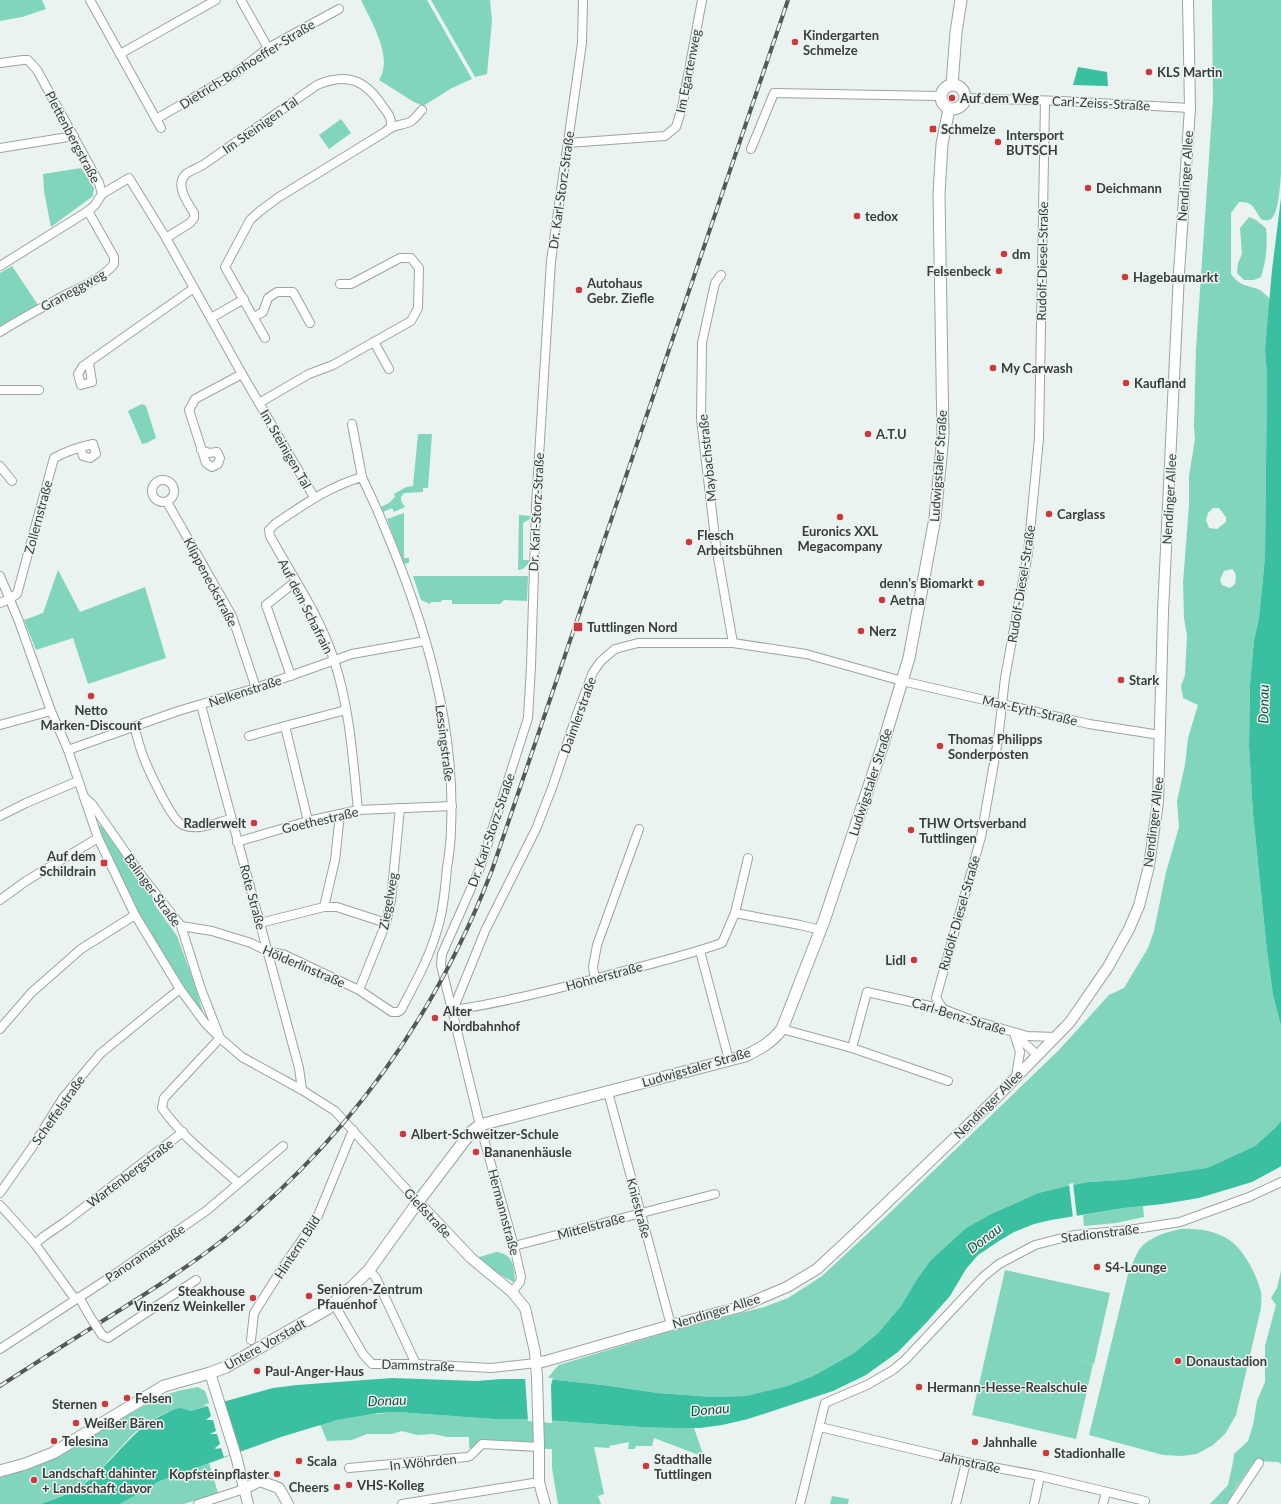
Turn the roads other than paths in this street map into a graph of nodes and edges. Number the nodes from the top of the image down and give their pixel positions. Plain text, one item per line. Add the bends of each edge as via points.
1 (90, 0) edge
2 (216, 0) edge
3 (241, 0) edge
4 (583, 0) edge
5 (702, 0) edge
6 (961, 0) edge
7 (1188, 0) edge
8 (339, 9) dead end
9 (268, 48) junction
10 (120, 54) junction
11 (0, 63) edge
12 (952, 85) junction
13 (940, 96) junction
14 (965, 98) junction
15 (1045, 100) junction
16 (1190, 108) junction
17 (949, 109) junction
18 (422, 110) dead end
19 (156, 120) junction
20 (391, 126) junction
21 (161, 128) dead end
22 (74, 136) junction
23 (568, 143) junction
24 (0, 148) edge
25 (751, 149) dead end
26 (102, 194) junction
27 (88, 211) junction
28 (166, 238) junction
29 (0, 266) edge
30 (721, 275) dead end
31 (340, 284) dead end
32 (194, 288) junction
33 (244, 299) junction
34 (254, 317) junction
35 (212, 318) junction
36 (310, 323) dead end
37 (0, 332) edge
38 (265, 338) dead end
39 (374, 342) junction
40 (89, 363) dead end
41 (389, 369) dead end
42 (242, 374) junction
43 (0, 390) edge
44 (39, 390) dead end
45 (260, 403) junction
46 (352, 424) dead end
47 (80, 447) dead end
48 (201, 450) dead end
49 (0, 466) edge
50 (362, 478) junction
51 (12, 481) dead end
52 (314, 497) junction
53 (167, 502) dead end
54 (0, 576) edge
55 (295, 582) junction
56 (9, 600) junction
57 (0, 603) edge
58 (425, 641) junction
59 (733, 643) junction
60 (334, 660) junction
61 (291, 676) junction
62 (902, 680) junction
63 (256, 688) junction
64 (1002, 704) junction
65 (201, 705) junction
66 (346, 710) junction
67 (51, 711) junction
68 (0, 725) edge
69 (134, 726) junction
70 (285, 726) junction
71 (1160, 735) junction
72 (249, 736) dead end
73 (68, 750) junction
74 (78, 781) junction
75 (84, 797) junction
76 (452, 806) junction
77 (400, 808) junction
78 (358, 810) junction
79 (340, 814) junction
80 (0, 816) edge
81 (231, 819) junction
82 (308, 821) junction
83 (638, 829) dead end
84 (98, 838) junction
85 (237, 842) junction
86 (748, 858) dead end
87 (0, 900) edge
88 (324, 907) junction
89 (735, 913) junction
90 (135, 915) junction
91 (260, 923) junction
92 (386, 923) junction
93 (181, 926) junction
94 (821, 930) junction
95 (267, 951) junction
96 (700, 951) junction
97 (595, 979) junction
98 (180, 989) junction
99 (360, 990) junction
100 (943, 1009) junction
101 (453, 1010) junction
102 (398, 1012) joint
103 (0, 1029) edge
104 (782, 1029) junction
105 (1014, 1033) junction
106 (1027, 1036) junction
107 (1055, 1037) junction
108 (220, 1038) junction
109 (852, 1048) junction
110 (1037, 1055) junction
111 (729, 1060) junction
112 (1016, 1076) junction
113 (948, 1082) dead end
114 (302, 1090) junction
115 (608, 1092) junction
116 (480, 1124) junction
117 (352, 1128) junction
118 (183, 1132) junction
119 (283, 1146) dead end
120 (1281, 1182) edge
121 (238, 1183) junction
122 (0, 1193) edge
123 (715, 1194) dead end
124 (418, 1202) junction
125 (0, 1205) edge
126 (640, 1213) junction
127 (35, 1244) junction
128 (514, 1246) junction
129 (369, 1270) junction
130 (196, 1280) dead end
131 (512, 1292) junction
132 (77, 1298) junction
133 (334, 1304) junction
134 (671, 1325) junction
135 (251, 1340) dead end
136 (0, 1349) edge
137 (536, 1363) junction
138 (416, 1364) junction
139 (210, 1373) junction
140 (820, 1427) junction
141 (539, 1447) junction
142 (966, 1462) junction
143 (1259, 1464) dead end
144 (349, 1468) dead end
145 (0, 1471) edge
146 (1040, 1476) junction
147 (538, 1482) junction
148 (244, 1489) junction
149 (1106, 1492) junction
150 (1145, 1501) dead end
151 (434, 1502) edge
152 (198, 1504) edge
153 (248, 1504) edge
154 (288, 1504) edge
155 (402, 1504) edge
156 (544, 1504) edge
157 (800, 1504) edge
158 (956, 1504) edge
159 (1034, 1504) edge
160 (1103, 1504) edge
161 (1232, 1504) edge

1 - 10 street
2 - 10 street
3 - 9 street
4 - 23 street, Dr. Karl-Storz-Straße via 582,43
5 - 23 street, Im Egartenweg via 682,108 676,127 665,136
6 - 12 main road
7 - 16 street, Nendinger Allee
8 - 9 street, Dietrich-Bonhoeffer-Straße
9 - 19 street, Dietrich-Bonhoeffer-Straße via 236,73
10 - 19 street
11 - 22 street, Plettenbergstraße via 28,60 37,70
12 - 13 main road via 944,89
12 - 14 main road via 961,88
13 - 17 main road via 943,104
13 - 25 street via 774,93
14 - 15 street, Carl-Zeiss-Straße
14 - 17 main road via 960,106
15 - 16 street, Carl-Zeiss-Straße
15 - 64 street, Rudolf-Diesel-Straße via 1037,465 1028,553
16 - 71 street, Nendinger Allee via 1163,612
17 - 62 main road, Ludwigstaler Straße via 942,150 939,194 943,436 935,518 909,658
18 - 20 street via 412,121
19 - 21 street
20 - 28 street, Im Steinigen Tal via 390,117 365,85 342,79 317,85 186,174 181,182 182,189 194,218
20 - 33 street via 278,197 250,220 225,268
22 - 24 street
22 - 26 street, Plettenbergstraße
23 - 101 street, Dr. Karl-Storz-Straße via 551,261 536,505 528,718 480,868 442,954 440,965
26 - 27 street, Plettenbergstraße
26 - 28 street, Im Steinigen Tal via 129,178
27 - 29 street, Plettenbergstraße
27 - 37 street, Graneggweg via 114,257 111,269
28 - 32 street, Im Steinigen Tal
30 - 59 street, Maybachstraße via 715,283 702,343 701,419 716,546
31 - 39 street via 351,284 400,258 411,258 419,268 418,308 411,321
32 - 35 street, Im Steinigen Tal
32 - 40 street
33 - 34 street
33 - 35 street
34 - 36 street via 263,312 268,298 277,292 292,292
34 - 38 street
35 - 42 street, Im Steinigen Tal
39 - 41 street
39 - 45 street via 333,365 309,374
42 - 45 street, Im Steinigen Tal
42 - 48 street via 195,398 189,410
43 - 44 street
45 - 52 street, Im Steinigen Tal
46 - 50 street, Lessingstraße
47 - 56 street, Zollernstraße via 54,458 20,585 17,594
49 - 51 street
50 - 52 street
50 - 58 street, Lessingstraße via 406,582
52 - 55 street, Auf dem Schafrain via 270,530 270,536
53 - 63 street, Klippeneckstraße via 232,616
54 - 56 street, Balinger Straße
55 - 60 street, Auf dem Schafrain via 314,615
55 - 61 street via 266,605
56 - 57 street
56 - 67 street, Balinger Straße
58 - 60 street, Nelkenstraße via 352,654
58 - 76 street, Lessingstraße via 448,745
59 - 62 street, Daimlerstraße via 806,654
59 - 101 street, Daimlerstraße via 638,643 615,649 601,661 593,672 536,829 485,931
60 - 61 street, Nelkenstraße
60 - 66 street, Auf dem Schafrain
61 - 63 street, Nelkenstraße
62 - 64 street, Max-Eyth-Straße
62 - 94 main road, Ludwigstaler Straße
63 - 65 street, Nelkenstraße
64 - 71 street, Max-Eyth-Straße via 1089,724
64 - 100 street, Rudolf-Diesel-Straße via 981,837 936,998
65 - 69 street, Nelkenstraße
65 - 81 street, Rote Straße
66 - 70 street
66 - 78 street, Auf dem Schafrain via 353,751
67 - 68 street
67 - 73 street, Balinger Straße
69 - 73 street, Nelkenstraße
69 - 81 street via 140,748 157,785 180,824 191,828
70 - 72 street
70 - 82 street
71 - 107 street, Nendinger Allee via 1154,837 1139,906 1108,967 1070,1022
73 - 74 street, Balinger Straße
74 - 75 street, Balinger Straße
74 - 80 street via 26,802
75 - 84 street, Balinger Straße
75 - 93 street, Balinger Straße via 92,804 142,876
76 - 77 street, Goethestraße
76 - 102 street, Lessingstraße via 452,830 439,926 419,976
77 - 78 street, Goethestraße
77 - 92 street, Ziegelweg via 391,900
78 - 79 street, Goethestraße
79 - 82 street, Goethestraße
79 - 88 street via 335,860
81 - 85 street, Rote Straße
82 - 85 street, Goethestraße
83 - 97 street via 597,945 593,967
84 - 87 street via 26,881
84 - 90 street, Balinger Straße
85 - 91 street, Rote Straße
86 - 89 street, Hohnerstraße
88 - 91 street
88 - 92 street via 337,907
89 - 94 street
89 - 96 street, Hohnerstraße via 722,943
90 - 98 street, Balinger Straße
90 - 103 street via 81,949 31,993
91 - 95 street, Rote Straße
92 - 99 street, Ziegelweg
93 - 95 street, Hölderlinstraße via 233,937
93 - 108 street, Balinger Straße
94 - 104 main road, Ludwigstaler Straße
95 - 99 street, Hölderlinstraße via 285,955
95 - 114 street, Rote Straße via 299,1068
96 - 97 street, Hohnerstraße
96 - 111 street
97 - 101 street, Hohnerstraße via 485,1006
98 - 108 street, Balinger Straße via 205,1023
98 - 122 street, Scheffelstraße via 100,1054 64,1098
99 - 102 street, Hölderlinstraße via 392,1012
100 - 105 street, Carl-Benz-Straße
100 - 109 street, Carl-Benz-Straße via 867,992
101 - 116 street, Hermannstraße
104 - 109 street
104 - 111 main road, Ludwigstaler Straße via 776,1038 763,1048
105 - 106 street, Carl-Benz-Straße
105 - 110 street, Carl-Benz-Straße
105 - 112 street, Carl-Benz-Straße via 1020,1052
106 - 107 street, Carl-Benz-Straße
106 - 110 street via 1036,1044
107 - 110 street, Nendinger Allee
108 - 114 street, Balinger Straße via 242,1057
108 - 118 street, Wartenbergstraße via 164,1098 162,1108
109 - 113 street
110 - 112 street, Nendinger Allee
111 - 115 main road, Ludwigstaler Straße
112 - 134 street, Nendinger Allee via 817,1269 788,1287 740,1307
114 - 117 street, Balinger Straße via 335,1111
115 - 116 main road, Ludwigstaler Straße
115 - 126 street, Kniestraße
116 - 124 main road
116 - 128 street, Hermannstraße
117 - 124 street, Gießstraße
117 - 135 street, Hinterm Bild via 316,1218 254,1313
118 - 121 street
118 - 127 street, Wartenbergstraße
119 - 121 street, Panoramastraße
120 - 140 street, Stadionstraße via 1249,1197 1180,1222 1074,1235 1048,1241 1023,1251 999,1264 983,1277 893,1370 867,1385 825,1403
121 - 132 street, Panoramastraße via 206,1211
123 - 126 street, Mittelstraße
124 - 129 main road, Untere Vorstadt
124 - 131 street, Gießstraße via 471,1258
125 - 127 street
126 - 128 street, Mittelstraße
126 - 134 street, Kniestraße
127 - 132 street
128 - 131 street, Hermannstraße via 521,1277
129 - 133 main road, Untere Vorstadt
129 - 138 street via 376,1278
130 - 132 street, bridge via 108,1338 102,1334
131 - 137 street via 525,1308
132 - 136 street, Panoramastraße
133 - 138 street, Dammstraße via 363,1354 372,1364
133 - 139 main road, Untere Vorstadt via 268,1344
134 - 137 street, Nendinger Allee
137 - 138 street, Dammstraße via 491,1368
137 - 141 street
139 - 145 main road, Untere Vorstadt via 164,1386 52,1453
139 - 148 street
140 - 142 street, Jahnstraße
140 - 157 street
141 - 144 street, In Wöhrden via 482,1444 467,1457
141 - 147 street
142 - 146 street, Jahnstraße
142 - 158 street
143 - 161 street
146 - 149 street, Jahnstraße
146 - 159 street
147 - 151 street
147 - 156 street
148 - 152 street
148 - 153 street
148 - 154 street via 260,1481 279,1488
149 - 150 street, Jahnstraße
149 - 160 street
151 - 155 street

